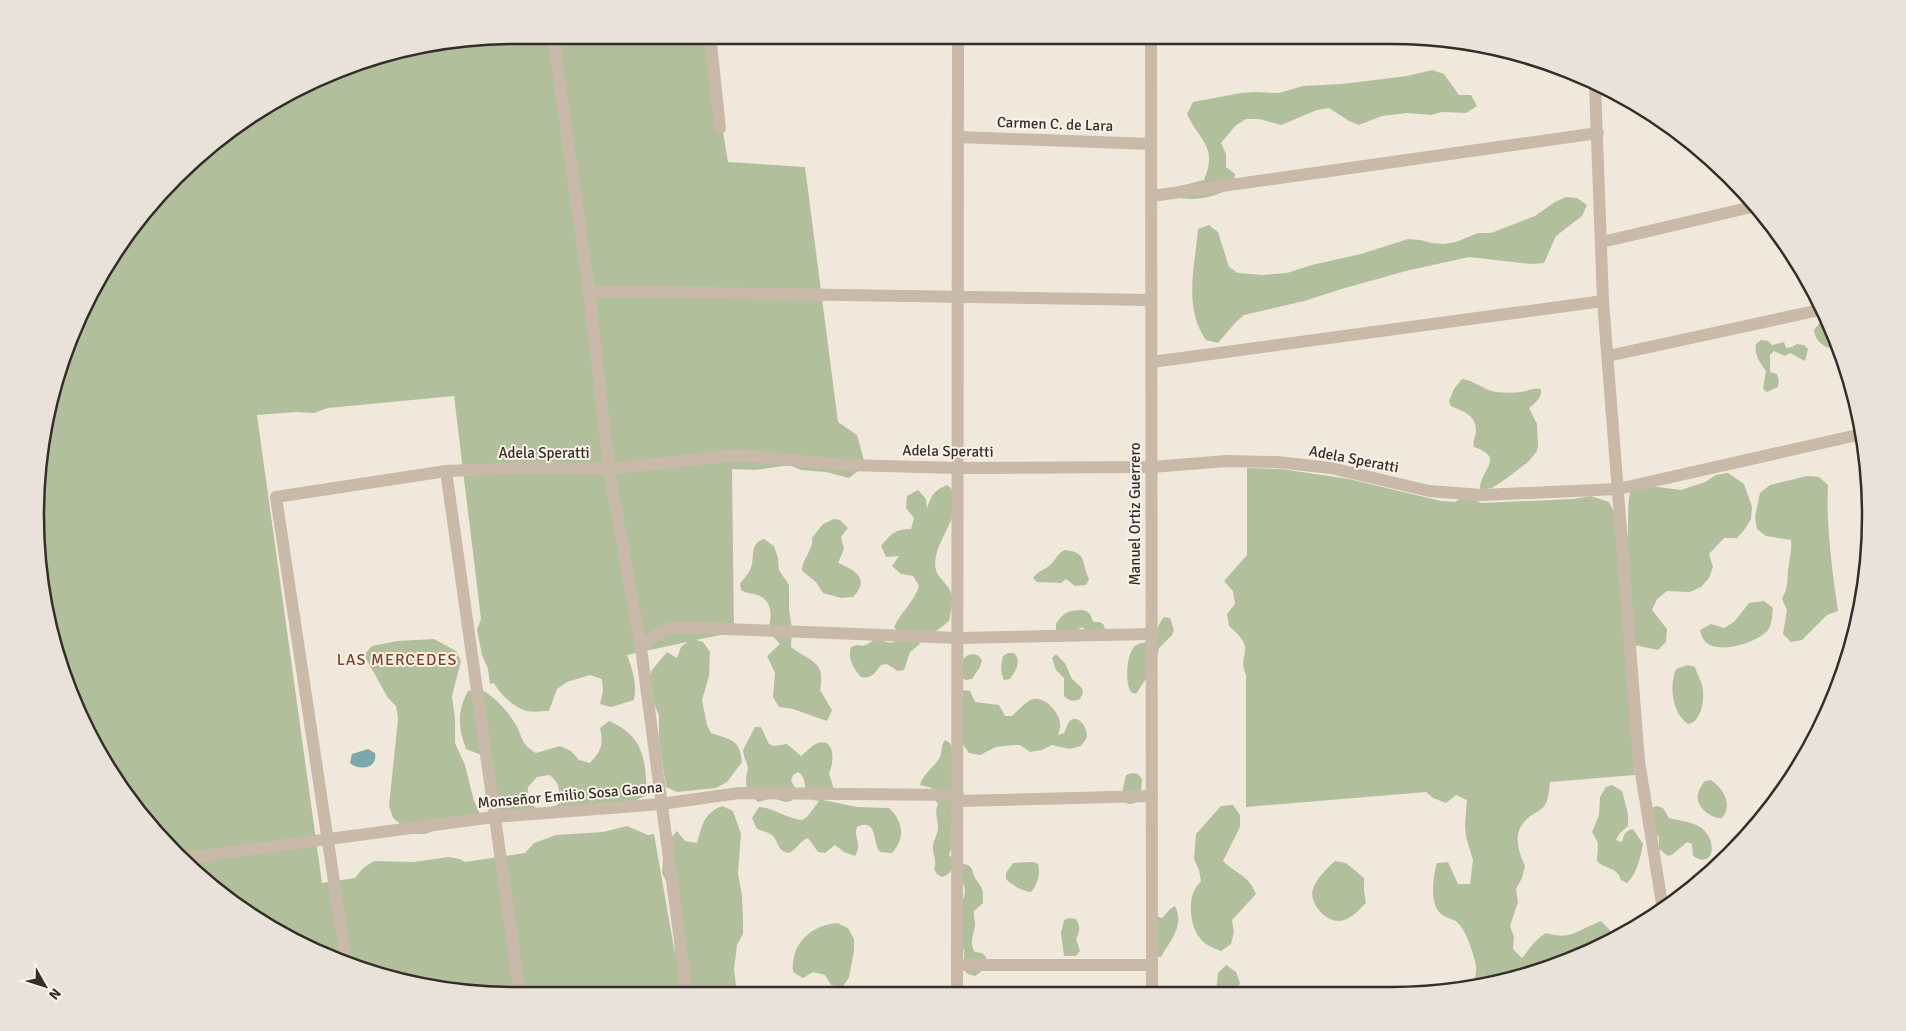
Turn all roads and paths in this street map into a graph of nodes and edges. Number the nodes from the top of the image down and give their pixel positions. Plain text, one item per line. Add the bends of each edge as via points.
1 (554, 44) edge
2 (711, 44) edge
3 (958, 44) edge
4 (1152, 44) edge
5 (1595, 90) edge
6 (720, 128) dead end
7 (1598, 133) junction
8 (958, 136) junction
9 (1151, 144) junction
10 (1152, 196) junction
11 (1748, 208) edge
12 (1602, 242) junction
13 (589, 292) junction
14 (958, 297) junction
15 (1152, 300) junction
16 (1603, 301) junction
17 (1816, 311) edge
18 (1608, 356) junction
19 (1152, 362) junction
20 (1855, 436) edge
21 (1152, 467) junction
22 (958, 468) junction
23 (609, 469) junction
24 (446, 471) junction
25 (1618, 489) junction
26 (1152, 634) junction
27 (958, 638) junction
28 (641, 648) junction
29 (1152, 796) junction
30 (958, 798) junction
31 (661, 804) junction
32 (494, 817) junction
33 (328, 840) junction
34 (191, 857) edge
35 (1662, 902) edge
36 (345, 955) edge
37 (1152, 965) junction
38 (958, 966) junction
39 (519, 987) edge
40 (686, 987) edge
41 (958, 987) edge
42 (1152, 987) edge

1 - 13 street
2 - 6 street
3 - 8 street
4 - 9 street, Manuel Ortiz Guerrero
5 - 7 street
7 - 10 street
7 - 12 street
8 - 9 street, Carmen C. de Lara
8 - 14 street
9 - 10 street, Manuel Ortiz Guerrero
10 - 15 street, Manuel Ortiz Guerrero
11 - 12 street
12 - 16 street
13 - 14 street
13 - 23 street
14 - 15 street
14 - 22 street
15 - 19 street, Manuel Ortiz Guerrero
16 - 18 street
16 - 19 street
17 - 18 street
18 - 25 street
19 - 21 street, Manuel Ortiz Guerrero
20 - 25 street, Adela Speratti
21 - 22 street, Adela Speratti
21 - 25 street, Adela Speratti via 1227,461 1278,462 1331,468 1429,491 1482,495
21 - 26 street, Manuel Ortiz Guerrero
22 - 23 street, Adela Speratti via 845,465 736,455
22 - 27 street
23 - 24 street, Adela Speratti
23 - 28 street
24 - 32 street
24 - 33 street, Adela Speratti via 276,497
25 - 35 street via 1639,760
26 - 27 street
26 - 29 street, Manuel Ortiz Guerrero
27 - 28 street via 676,627 662,630
27 - 30 street
28 - 31 street
29 - 30 street, Monseñor Emilio Sosa Gaona
29 - 37 street, Manuel Ortiz Guerrero
30 - 31 street, Monseñor Emilio Sosa Gaona via 739,793
30 - 38 street
31 - 32 street, Monseñor Emilio Sosa Gaona
31 - 40 street
32 - 33 street, Monseñor Emilio Sosa Gaona
32 - 39 street
33 - 34 street, Monseñor Emilio Sosa Gaona
33 - 36 street
37 - 38 street
37 - 42 street, Manuel Ortiz Guerrero
38 - 41 street

